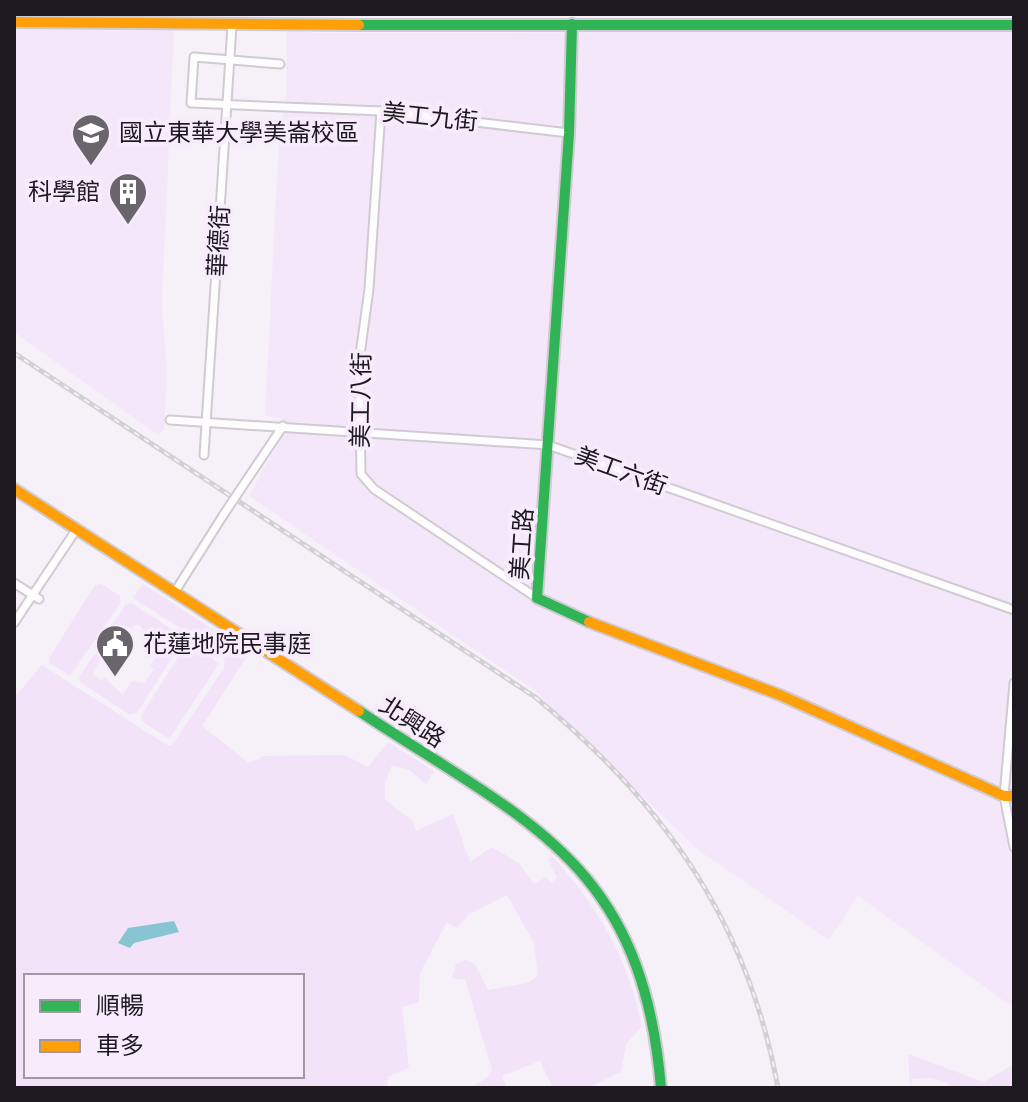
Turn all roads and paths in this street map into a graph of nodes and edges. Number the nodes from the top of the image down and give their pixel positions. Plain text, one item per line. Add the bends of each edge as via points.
1 (14, 22) edge
2 (572, 24) junction
3 (1014, 25) edge
4 (232, 26) junction
5 (231, 59) junction
6 (280, 64) dead end
7 (228, 106) junction
8 (381, 111) junction
9 (569, 133) junction
10 (170, 420) dead end
11 (209, 422) junction
12 (283, 426) junction
13 (361, 432) junction
14 (548, 445) junction
15 (204, 455) dead end
16 (14, 489) edge
17 (76, 530) junction
18 (14, 583) edge
19 (176, 590) junction
20 (36, 598) junction
21 (537, 598) junction
22 (1014, 610) edge
23 (14, 623) edge
24 (1014, 683) edge
25 (1012, 725) edge
26 (1009, 796) edge
27 (1014, 847) edge
28 (661, 1088) edge

1 - 4 street
2 - 3 street
2 - 4 street
2 - 9 street, 美工路
4 - 5 street, 華德街
5 - 6 street
5 - 7 street, 華德街
5 - 7 street, 美工九街 via 194,57 191,103
7 - 8 street, 美工九街
7 - 11 street, 華德街
8 - 9 street, 美工九街
8 - 13 street, 美工八街 via 359,362
9 - 14 street, 美工路
10 - 11 street, 美工六街
11 - 12 street, 美工六街
11 - 15 street, 華德街
12 - 13 street, 美工六街
12 - 19 street, bridge
13 - 14 street, 美工六街
13 - 21 street, 美工八街 via 361,474 374,489
14 - 21 street, 美工路
14 - 22 street, 美工六街
16 - 17 street, 北興路
17 - 19 street, 北興路
17 - 20 street
18 - 20 street
19 - 28 street, 北興路 via 564,851 589,878 627,942 651,1006
20 - 23 street
21 - 26 street, 美工路 via 780,695
24 - 25 street
25 - 26 street
26 - 27 street

